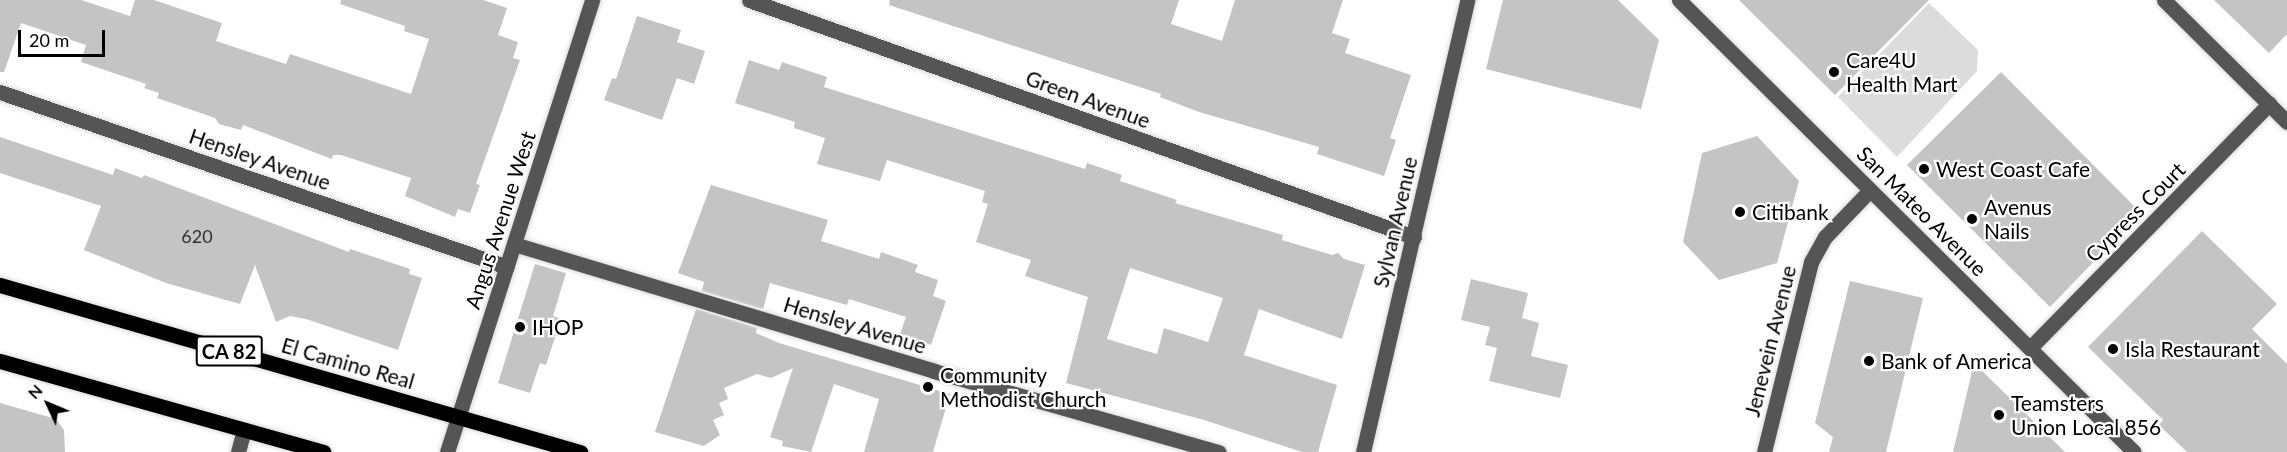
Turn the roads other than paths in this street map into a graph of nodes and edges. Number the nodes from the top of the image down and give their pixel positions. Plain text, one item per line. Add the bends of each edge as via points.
1 (592, 0) edge
2 (749, 0) edge
3 (1467, 0) edge
4 (1679, 0) edge
5 (2164, 0) edge
6 (0, 92) edge
7 (2270, 104) junction
8 (2287, 122) edge
9 (1870, 190) junction
10 (1414, 237) junction
11 (514, 244) junction
12 (507, 267) junction
13 (0, 285) edge
14 (2030, 348) junction
15 (0, 361) edge
16 (459, 417) junction
17 (244, 430) junction
18 (238, 452) edge
19 (323, 452) edge
20 (447, 452) edge
21 (580, 452) edge
22 (1219, 452) edge
23 (1363, 452) edge
24 (1764, 452) edge
25 (2134, 452) edge

1 - 11 street, Angus Avenue West
2 - 10 street, Green Avenue
3 - 10 street, Sylvan Avenue
4 - 9 street, San Mateo Avenue
5 - 7 street
6 - 12 street, Hensley Avenue
7 - 8 street
7 - 14 street, Cypress Court
9 - 14 street, San Mateo Avenue
9 - 24 street, Jenevein Avenue via 1825,237 1811,262
10 - 23 street, Sylvan Avenue
11 - 12 street, Angus Avenue West
11 - 22 street, Hensley Avenue
12 - 16 street, Angus Avenue West
13 - 16 main road, El Camino Real / CA 82
14 - 25 street, San Mateo Avenue
15 - 17 main road
16 - 20 street, Angus Avenue West
16 - 21 main road, El Camino Real / CA 82
17 - 18 street
17 - 19 main road

